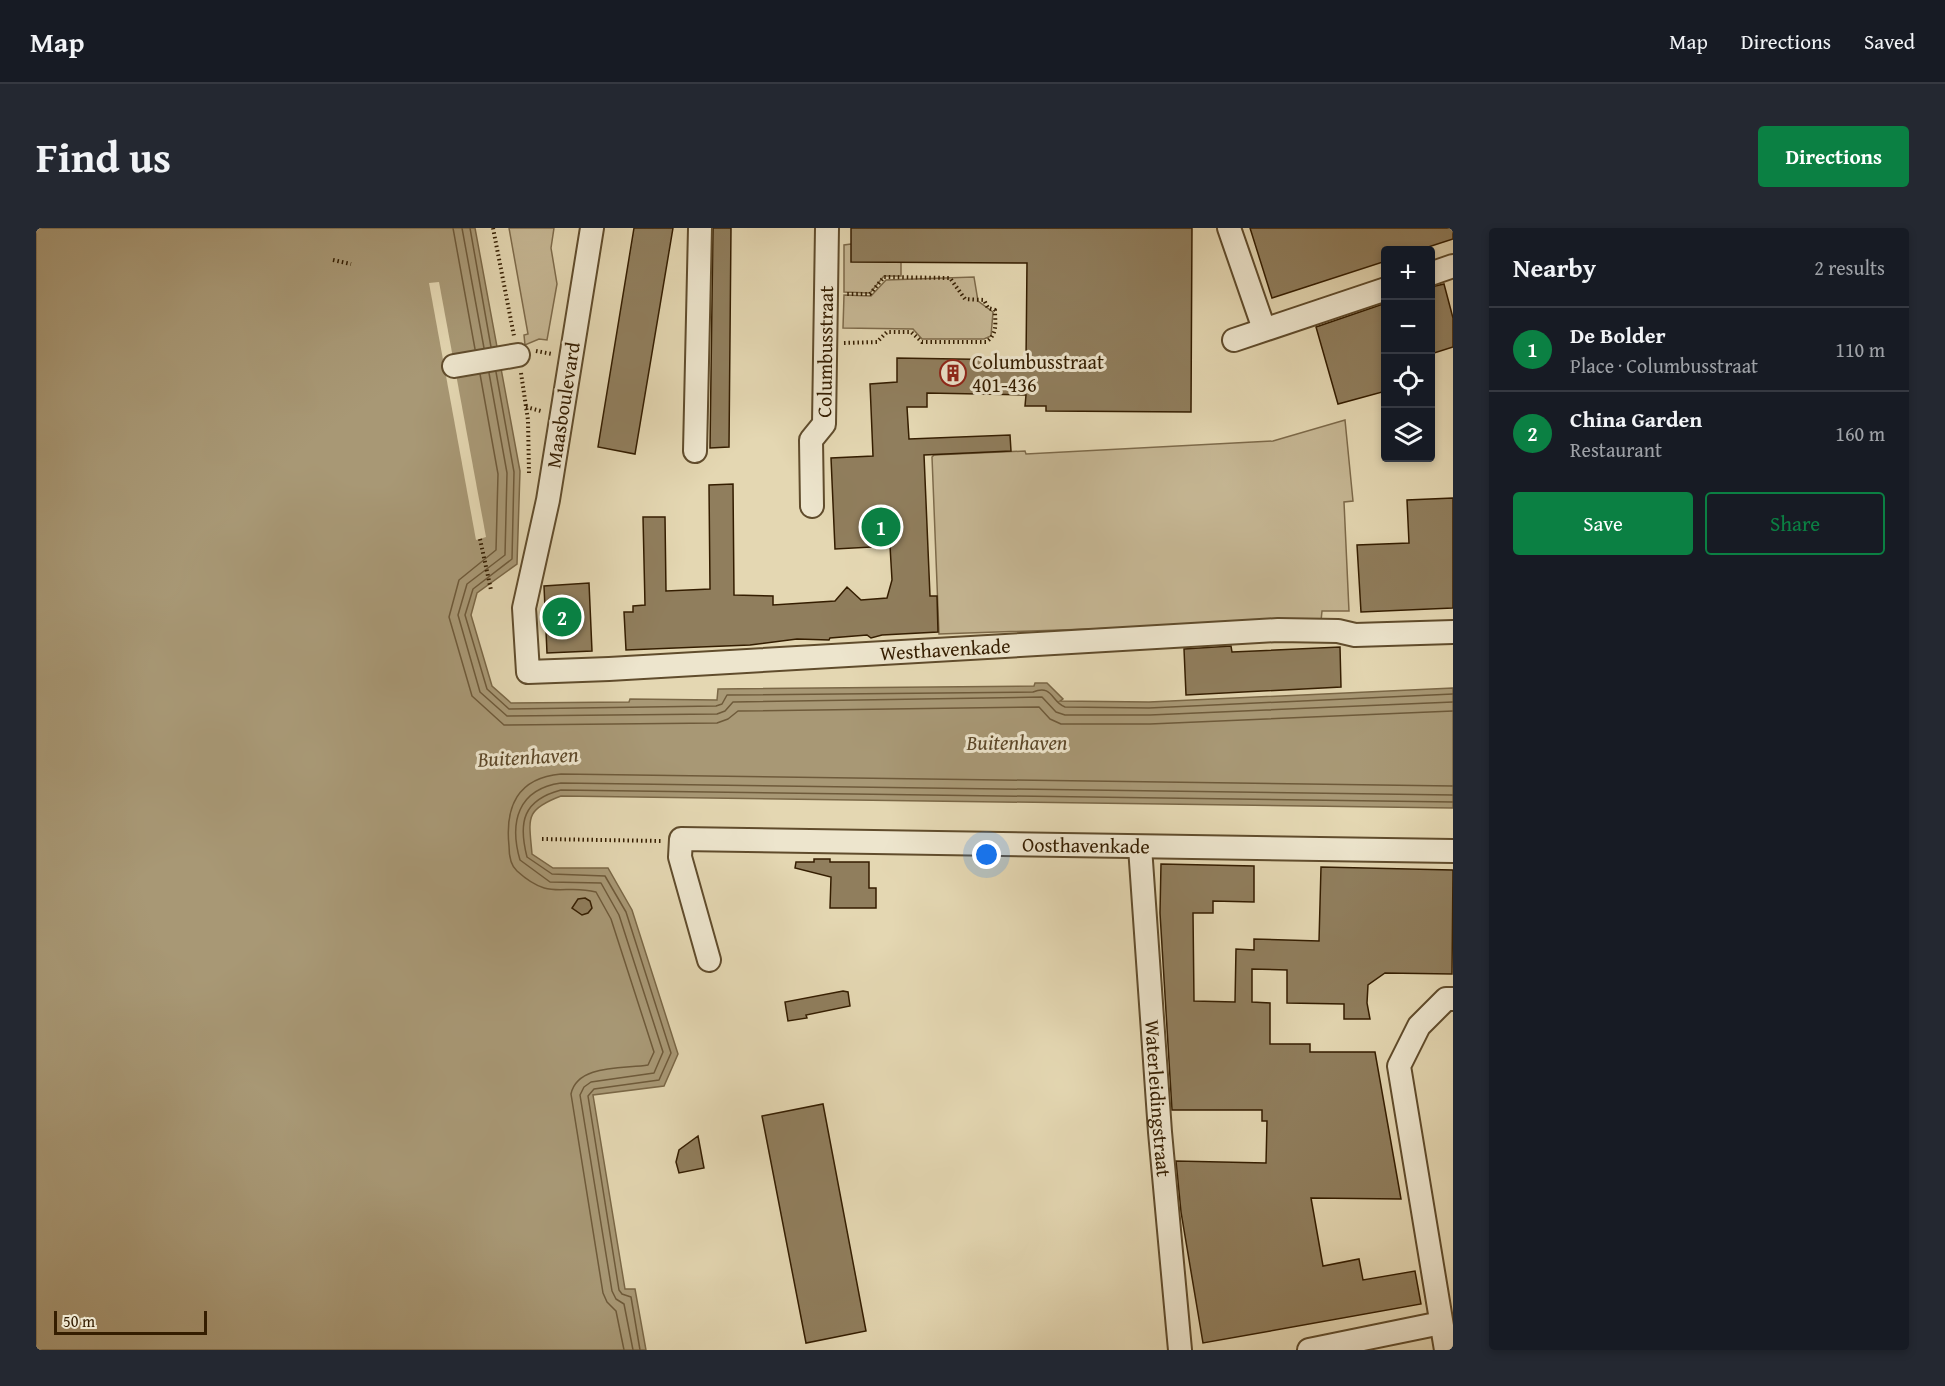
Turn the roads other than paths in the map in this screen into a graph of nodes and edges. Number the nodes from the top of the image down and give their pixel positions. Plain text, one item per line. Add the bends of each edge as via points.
1 (592, 228) edge
2 (700, 228) edge
3 (827, 228) edge
4 (1228, 228) edge
5 (1453, 266) edge
6 (1435, 273) edge
7 (1381, 291) edge
8 (1264, 329) junction
9 (1234, 340) dead end
10 (528, 353) road end
11 (454, 366) dead end
12 (695, 451) dead end
13 (813, 506) dead end
14 (530, 581) joint
15 (1453, 632) edge
16 (1140, 847) junction
17 (1453, 851) edge
18 (709, 960) dead end
19 (1453, 999) edge
20 (1441, 1323) junction
21 (1180, 1350) edge
22 (1309, 1350) edge
23 (1446, 1350) edge

1 - 14 street, Maasboulevard via 563,415
2 - 12 street
3 - 13 street, Columbusstraat via 824,424 812,440
4 - 8 street
5 - 6 street
7 - 8 street
8 - 9 street
10 - 11 street
14 - 15 street, Westhavenkade via 524,608 528,672 1278,630 1355,635
16 - 17 street, Oosthavenkade
16 - 18 street, Oosthavenkade via 681,839 680,857
16 - 21 street, Waterleidingstraat
19 - 20 street via 1446,999 1419,1026 1400,1066
20 - 22 street
20 - 23 street

